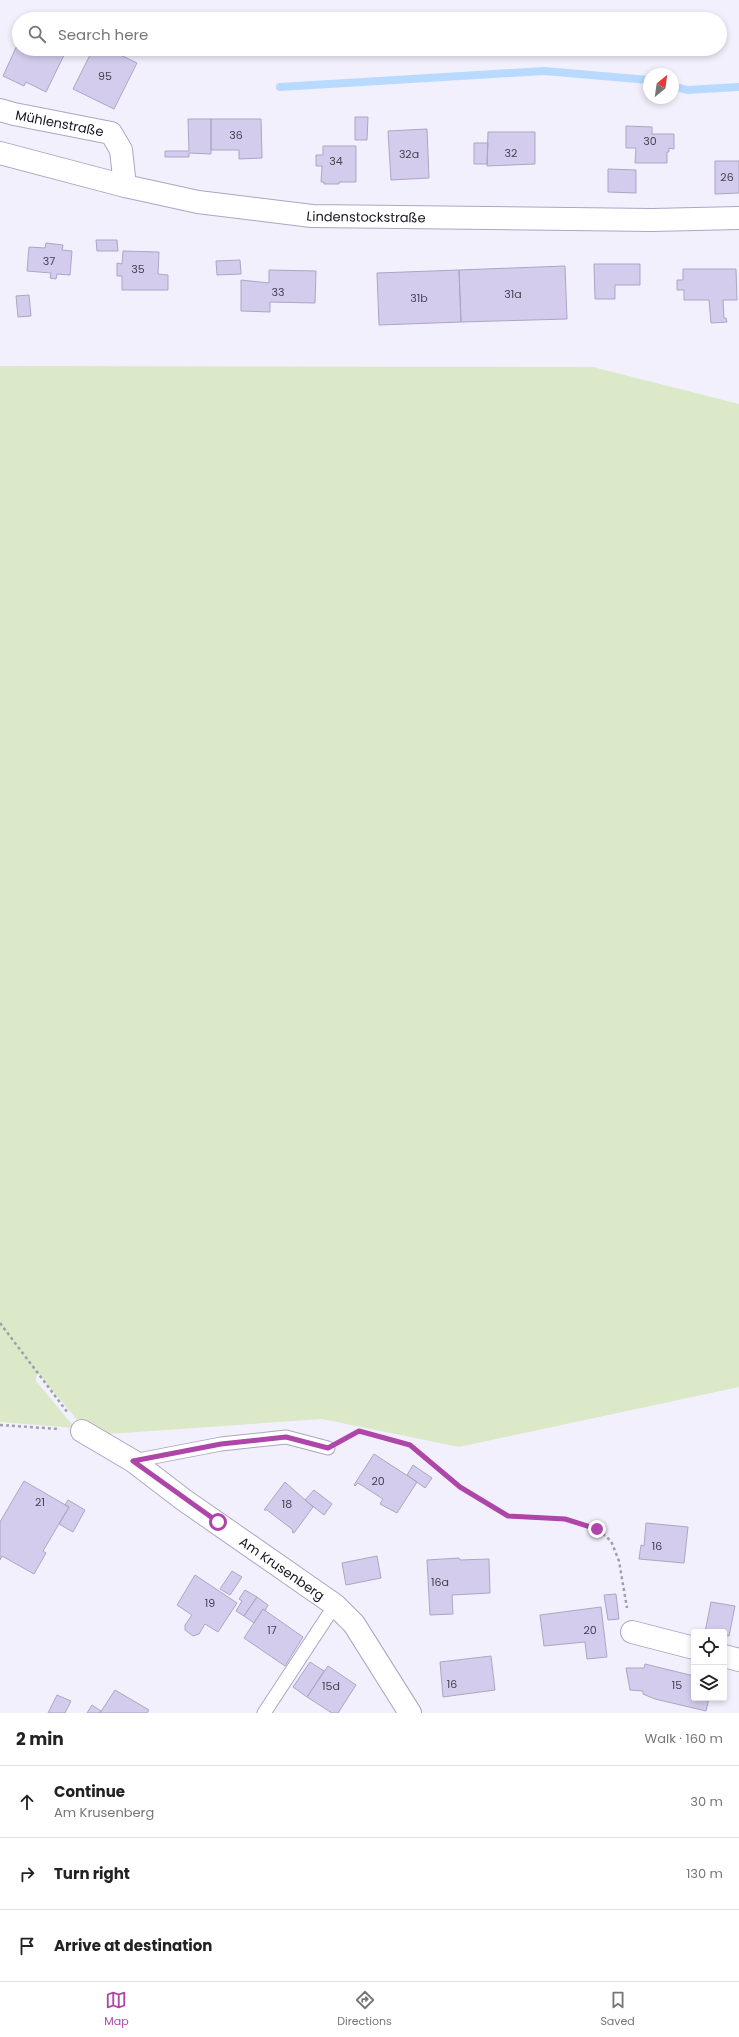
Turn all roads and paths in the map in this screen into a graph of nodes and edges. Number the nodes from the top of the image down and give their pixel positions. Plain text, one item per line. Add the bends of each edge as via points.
1 (0, 110) edge
2 (0, 153) edge
3 (125, 186) junction
4 (739, 218) edge
5 (0, 1322) edge
6 (0, 1425) edge
7 (82, 1431) junction
8 (328, 1448) joint
9 (133, 1461) junction
10 (335, 1604) junction
11 (632, 1632) joint
12 (691, 1647) edge
13 (727, 1657) edge
14 (739, 1660) edge
15 (264, 1713) edge
16 (410, 1713) edge

1 - 3 street, Mühlenstraße via 111,133 121,150
2 - 3 street, Lindenstockstraße
3 - 4 street, Lindenstockstraße via 198,202 312,216 652,220
5 - 7 path
6 - 7 path
7 - 9 street, Am Krusenberg
8 - 9 lane via 286,1437 221,1444
8 - 11 path via 359,1431 410,1445 460,1487 508,1516 565,1519 597,1529 611,1541 619,1561
9 - 10 street, Am Krusenberg via 184,1500
10 - 15 lane
10 - 16 street, Am Krusenberg via 354,1624
11 - 12 street
13 - 14 street

